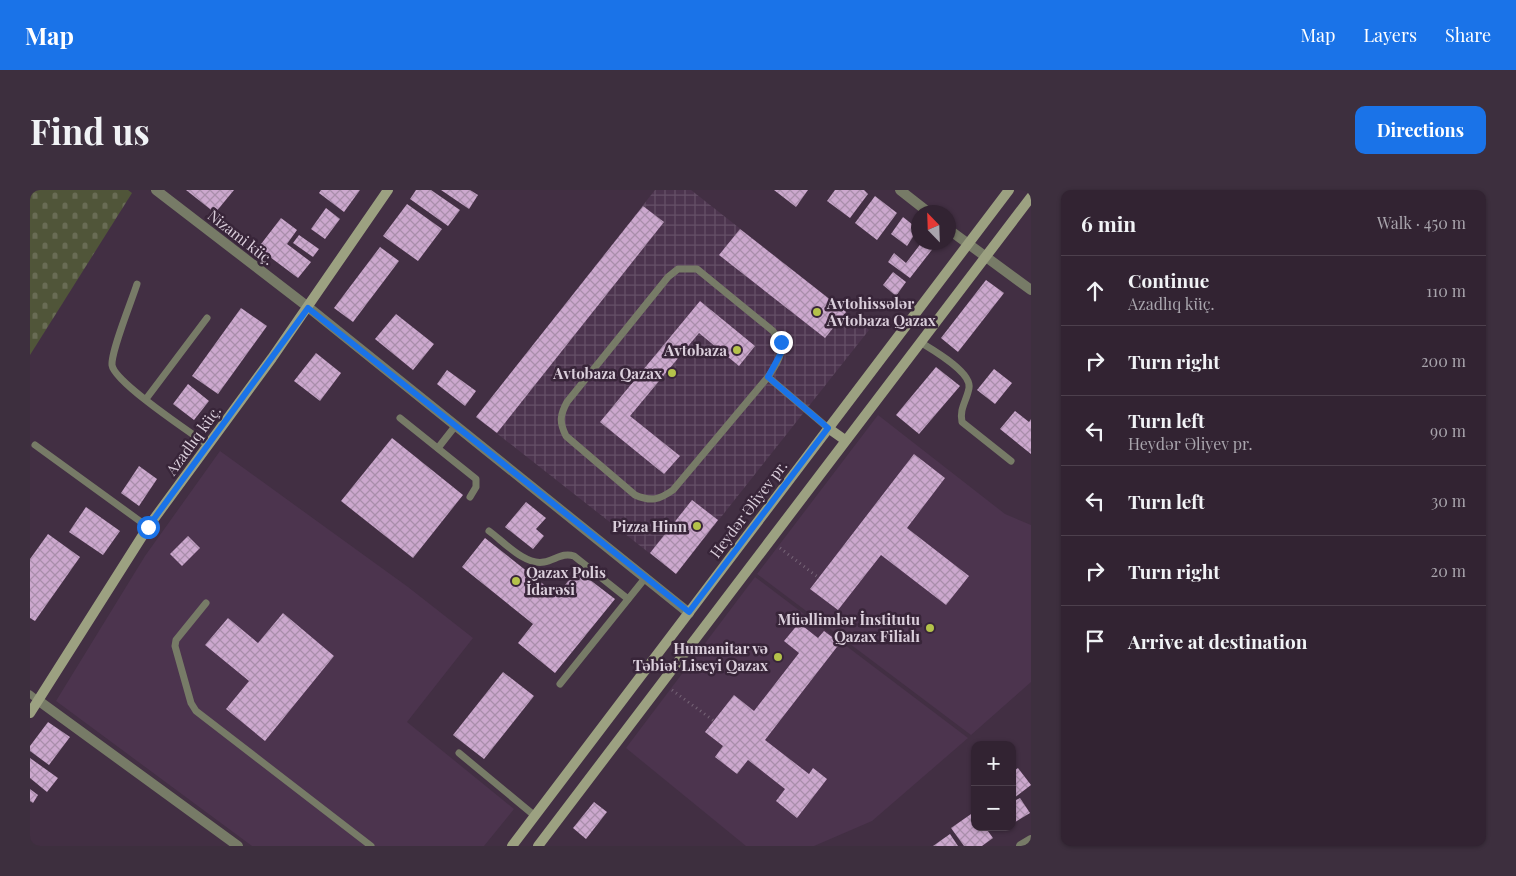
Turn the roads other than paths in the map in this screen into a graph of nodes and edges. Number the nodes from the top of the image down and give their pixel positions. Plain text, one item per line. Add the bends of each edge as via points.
1 (156, 190) edge
2 (388, 190) edge
3 (900, 190) edge
4 (1009, 190) edge
5 (1031, 197) edge
6 (919, 205) edge
7 (956, 235) edge
8 (968, 245) junction
9 (986, 257) junction
10 (137, 284) dead end
11 (1031, 290) edge
12 (308, 308) junction
13 (207, 318) dead end
14 (920, 342) junction
15 (768, 377) junction
16 (146, 400) junction
17 (400, 418) dead end
18 (456, 425) junction
19 (828, 428) junction
20 (845, 440) junction
21 (35, 445) dead end
22 (208, 445) junction
23 (438, 448) junction
24 (1011, 461) dead end
25 (470, 497) dead end
26 (148, 527) junction
27 (489, 531) dead end
28 (646, 577) junction
29 (628, 599) junction
30 (206, 603) dead end
31 (689, 612) junction
32 (560, 684) dead end
33 (30, 694) edge
34 (39, 701) junction
35 (30, 712) edge
36 (460, 753) dead end
37 (535, 816) junction
38 (1031, 840) edge
39 (238, 846) edge
40 (371, 846) edge
41 (512, 846) edge
42 (538, 846) edge
43 (1021, 846) edge

1 - 12 street, Nizami küç.
2 - 12 main road, Azadlıq küç.
3 - 6 street
4 - 8 main road, Heydər Əliyev pr.
5 - 9 main road
7 - 8 street
8 - 9 street
8 - 19 main road, Heydər Əliyev pr.
9 - 11 street
9 - 14 main road
10 - 16 lane via 112,364 115,374
12 - 18 street, Nizami küç.
12 - 22 main road, Azadlıq küç.
13 - 16 lane
14 - 20 main road
14 - 24 lane via 966,375 970,386 960,415 962,422
15 - 15 lane via 673,490 661,499 648,501 635,495 566,436 561,425 560,414 567,402 668,276 678,269 697,269 773,331 781,342 781,353
15 - 19 lane
16 - 22 lane
17 - 23 lane
18 - 23 lane
18 - 28 street, Nizami küç.
19 - 20 main road
19 - 31 main road, Heydər Əliyev pr.
20 - 42 main road
21 - 26 lane
22 - 26 main road, Azadlıq küç.
23 - 25 lane via 476,479 476,488
26 - 34 main road, Azadlıq küç.
27 - 29 lane via 529,560 542,562 568,553
28 - 29 lane
28 - 31 street, Nizami küç.
29 - 32 lane
30 - 40 lane via 176,640 175,646 196,711
31 - 37 main road, Heydər Əliyev pr.
33 - 34 lane
34 - 35 main road, Azadlıq küç.
34 - 39 street
36 - 37 lane
37 - 41 main road, Heydər Əliyev pr.
38 - 43 street

